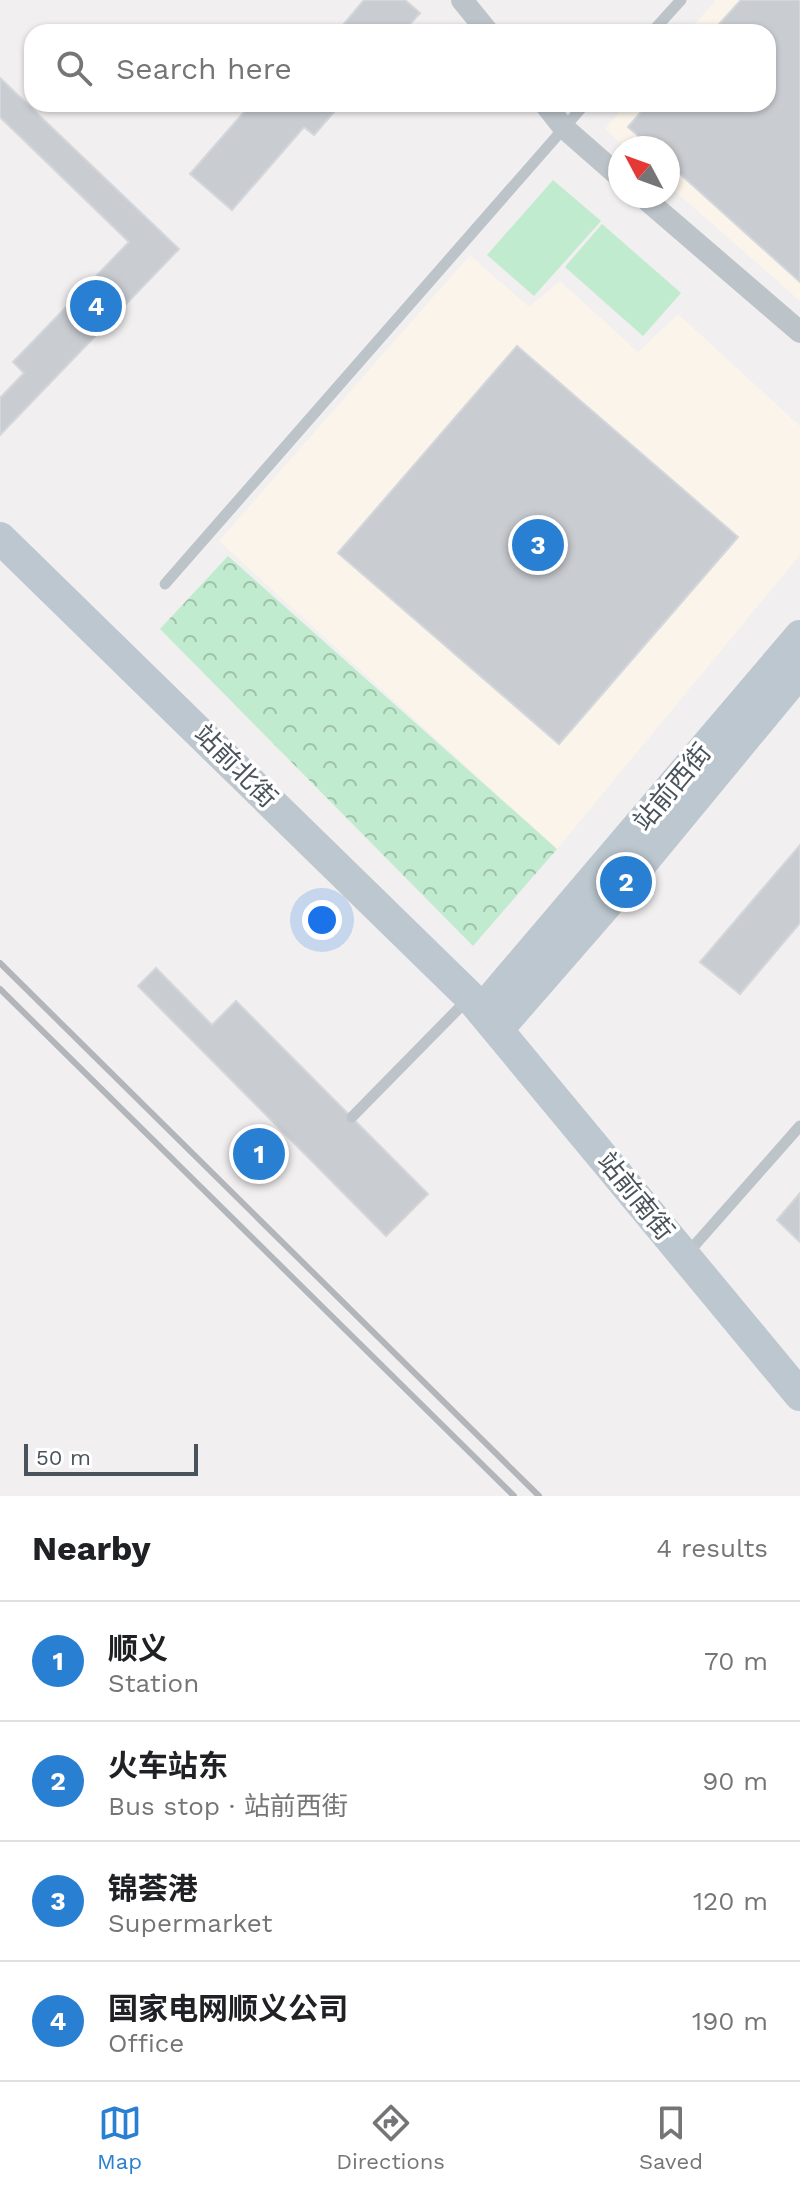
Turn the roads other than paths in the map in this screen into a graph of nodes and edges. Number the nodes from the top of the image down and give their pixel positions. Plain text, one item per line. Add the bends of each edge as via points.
1 (462, 0) edge
2 (681, 0) edge
3 (482, 24) edge
4 (659, 24) edge
5 (551, 112) edge
6 (577, 112) edge
7 (563, 127) junction
8 (608, 166) edge
9 (656, 208) edge
10 (800, 332) edge
11 (0, 538) edge
12 (165, 584) dead end
13 (800, 636) edge
14 (800, 671) edge
15 (484, 1012) junction
16 (352, 1117) dead end
17 (800, 1126) edge
18 (685, 1256) junction
19 (800, 1395) edge

1 - 3 street
2 - 4 lane
5 - 7 street
6 - 7 lane
7 - 8 street
7 - 12 lane
9 - 10 street
11 - 15 main road, 站前北街
13 - 15 main road, 站前西街
14 - 15 main road, 站前西街 via 626,882
15 - 16 lane
15 - 18 main road, 站前南街
17 - 18 lane
18 - 19 main road, 站前南街

